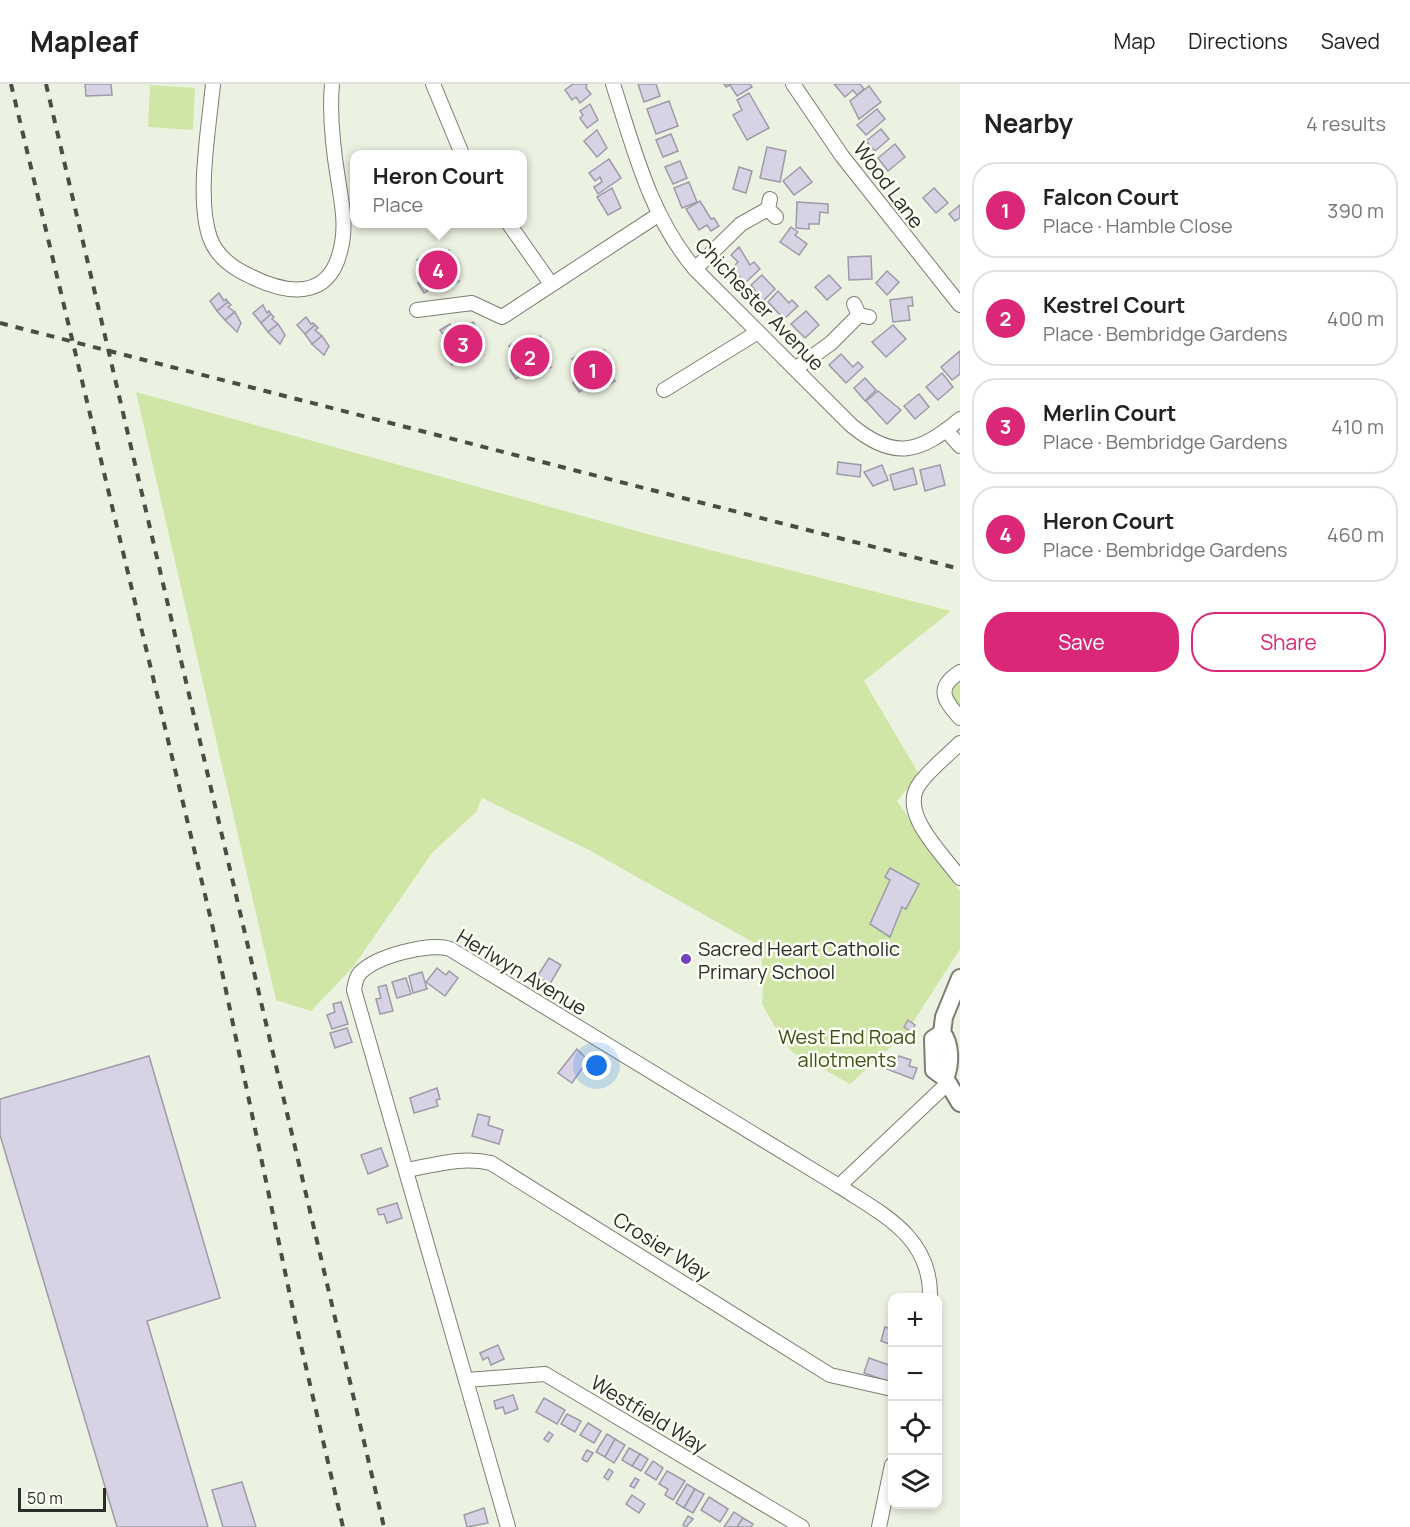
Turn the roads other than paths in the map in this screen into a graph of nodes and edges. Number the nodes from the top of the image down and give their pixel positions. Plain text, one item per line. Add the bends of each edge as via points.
1 (213, 84) edge
2 (332, 84) edge
3 (433, 84) edge
4 (613, 84) edge
5 (794, 84) edge
6 (460, 150) edge
7 (771, 208) dead end
8 (658, 215) junction
9 (512, 228) edge
10 (694, 269) junction
11 (551, 285) junction
12 (960, 305) edge
13 (417, 310) dead end
14 (860, 312) dead end
15 (758, 332) junction
16 (795, 369) junction
17 (664, 390) dead end
18 (960, 419) edge
19 (946, 430) junction
20 (960, 446) edge
21 (960, 672) edge
22 (960, 718) edge
23 (960, 743) edge
24 (960, 878) edge
25 (960, 978) edge
26 (946, 1081) junction
27 (960, 1103) edge
28 (407, 1170) junction
29 (838, 1186) junction
30 (930, 1293) edge
31 (466, 1380) junction
32 (888, 1388) edge
33 (888, 1484) edge
34 (508, 1527) edge
35 (802, 1527) edge
36 (879, 1527) edge

1 - 2 street via 204,203 211,241 220,256 239,271 275,288 294,291 314,286 330,273 343,240 344,215 331,125
3 - 6 street
4 - 8 street, Chichester Avenue
5 - 12 street, Wood Lane via 842,156
7 - 10 street via 741,224
8 - 10 street, Chichester Avenue
8 - 11 street
9 - 11 street
10 - 15 street, Chichester Avenue
11 - 13 street via 502,323 472,303
14 - 16 street via 831,343
15 - 16 street, Chichester Avenue
15 - 17 street
16 - 19 street, Chichester Avenue via 851,425 874,442 910,448 930,442
18 - 19 street, Chichester Avenue
19 - 20 street
21 - 22 street via 947,683 944,692 947,703
23 - 24 street via 920,783 913,801 917,819
25 - 26 main road via 944,1017 942,1033 948,1040 949,1069
26 - 27 main road
26 - 29 street
28 - 29 street, Herlwyn Avenue via 354,990 355,982 361,972 378,962 439,945
28 - 31 street, Herlwyn Avenue
28 - 32 street, Crosier Way via 462,1160 491,1163 830,1375
29 - 30 street via 879,1210 917,1247 929,1274
31 - 34 street, Herlwyn Avenue
31 - 35 street, Westfield Way via 545,1374
33 - 36 street

